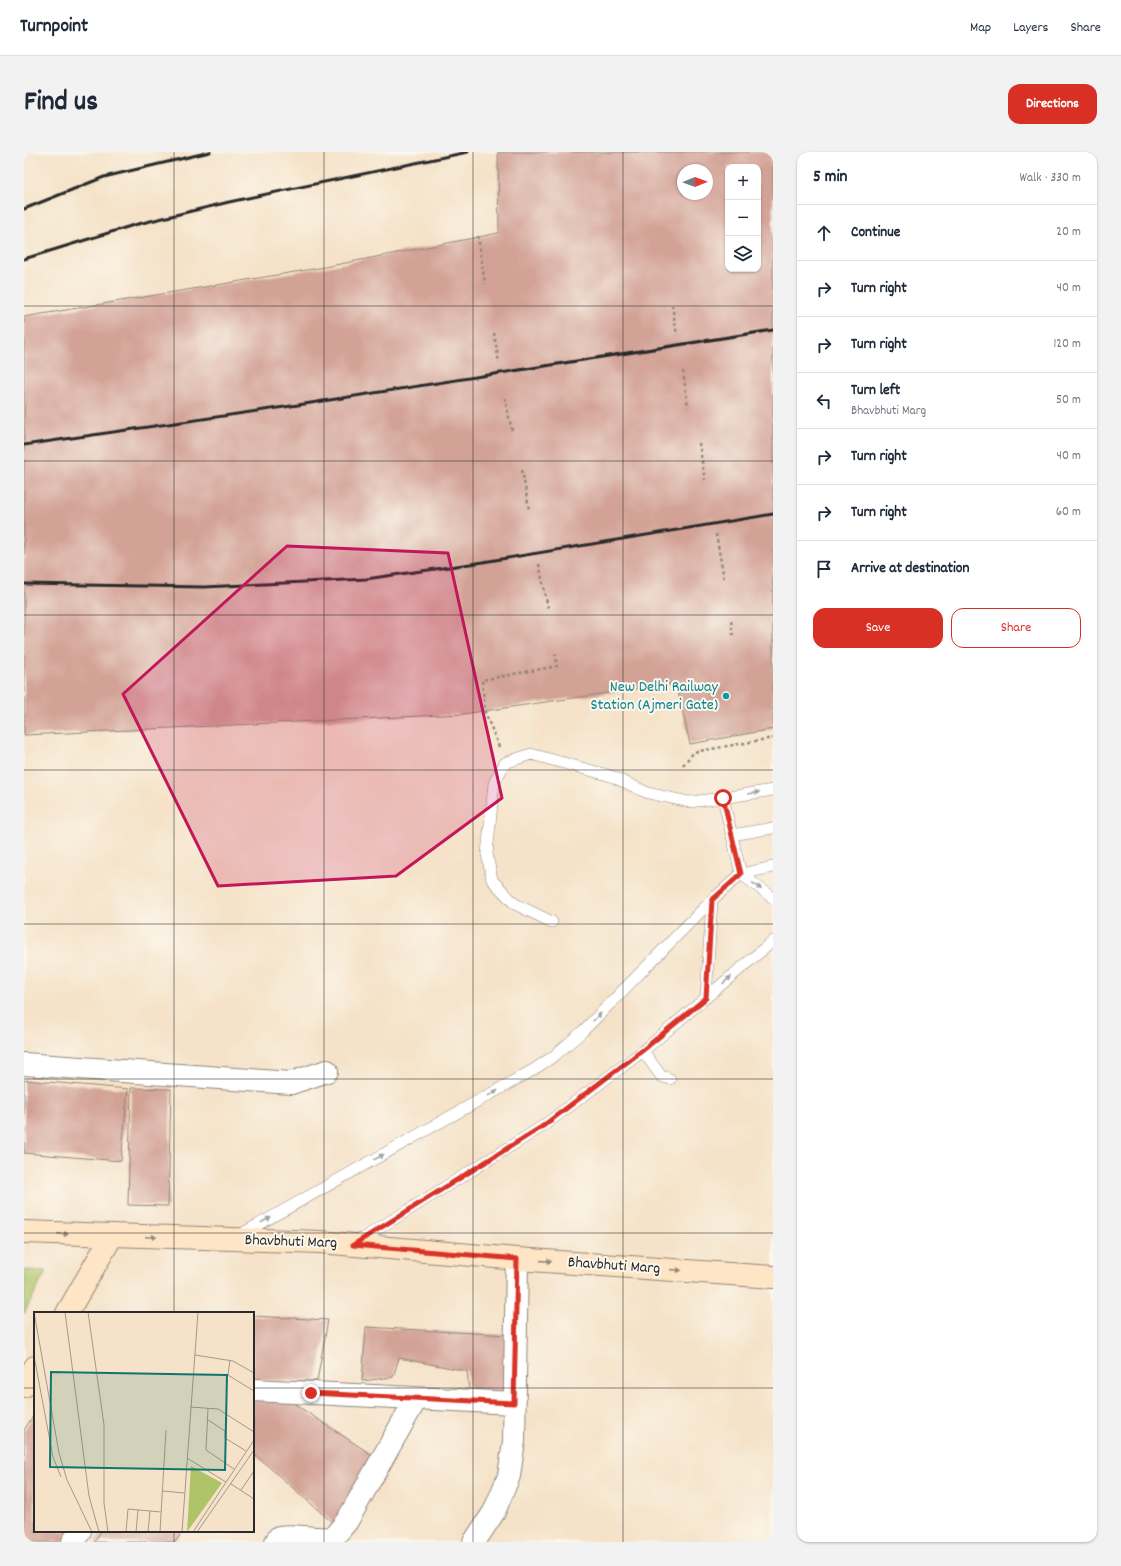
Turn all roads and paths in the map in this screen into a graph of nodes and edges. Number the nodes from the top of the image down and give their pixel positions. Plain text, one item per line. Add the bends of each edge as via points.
1 (478, 236) dead end
2 (485, 284) dead end
3 (672, 305) dead end
4 (494, 333) dead end
5 (677, 335) dead end
6 (499, 363) dead end
7 (683, 371) dead end
8 (505, 398) dead end
9 (688, 407) dead end
10 (512, 431) dead end
11 (699, 443) dead end
12 (522, 470) dead end
13 (705, 480) dead end
14 (529, 509) dead end
15 (716, 534) dead end
16 (539, 564) dead end
17 (724, 579) dead end
18 (548, 608) dead end
19 (731, 621) dead end
20 (734, 635) dead end
21 (555, 651) dead end
22 (773, 738) edge
23 (505, 763) junction
24 (683, 765) dead end
25 (773, 790) edge
26 (723, 798) junction
27 (773, 828) edge
28 (732, 835) junction
29 (773, 867) edge
30 (741, 874) junction
31 (773, 898) edge
32 (712, 900) junction
33 (552, 922) dead end
34 (773, 941) edge
35 (706, 998) junction
36 (643, 1050) junction
37 (24, 1064) edge
38 (328, 1071) dead end
39 (670, 1079) dead end
40 (24, 1232) edge
41 (112, 1236) junction
42 (232, 1240) junction
43 (353, 1245) junction
44 (517, 1259) junction
45 (773, 1277) edge
46 (68, 1312) edge
47 (34, 1369) edge
48 (24, 1386) edge
49 (254, 1390) edge
50 (416, 1398) junction
51 (514, 1403) junction
52 (79, 1532) edge
53 (74, 1542) edge
54 (276, 1542) edge
55 (474, 1542) edge

1 - 2 path
3 - 5 path
4 - 6 path
7 - 9 path
8 - 10 path
11 - 13 path
12 - 14 path
15 - 17 path
16 - 18 path
19 - 20 path
21 - 23 path via 557,666 482,680 485,712
22 - 24 path via 694,752
23 - 26 lane via 531,754 611,776 648,793 689,802
23 - 33 lane via 494,783 487,854 492,880 515,904
26 -> 25 lane
26 - 28 lane
27 - 28 lane
28 - 30 lane
29 - 30 lane
30 -> 31 lane
30 - 32 lane
32 - 35 lane
42 -> 32 lane via 554,1056 583,1031
35 -> 34 lane
35 - 36 lane
36 - 39 lane via 661,1076
36 - 43 lane via 543,1126
37 - 38 street via 291,1083
40 -> 41 street, Bhavbhuti Marg
41 -> 42 street, Bhavbhuti Marg
41 - 46 street
42 - 43 street, Bhavbhuti Marg
43 - 44 street, Bhavbhuti Marg
44 -> 45 street, Bhavbhuti Marg
44 - 51 street
47 - 48 street
49 - 50 street
50 - 51 street
50 - 54 street via 347,1521 333,1538 308,1539 289,1535 279,1537
51 - 55 street via 514,1441 509,1476 494,1512
52 - 53 street

